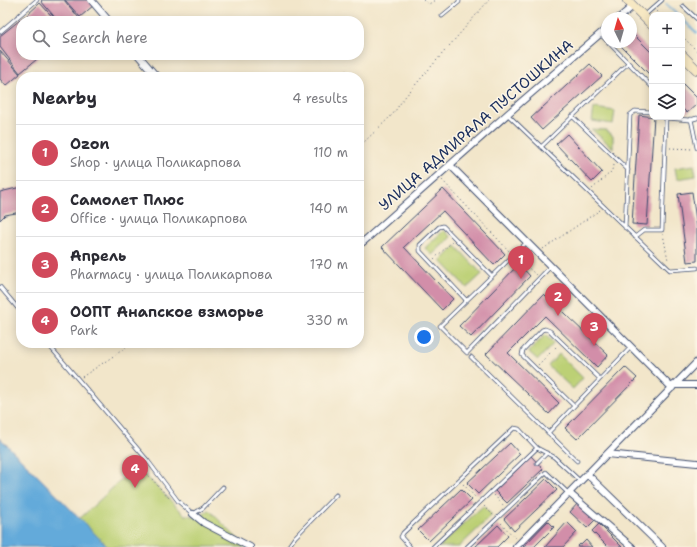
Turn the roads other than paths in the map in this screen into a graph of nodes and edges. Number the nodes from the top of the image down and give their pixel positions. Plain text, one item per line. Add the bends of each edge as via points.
1 (37, 0) edge
2 (91, 0) edge
3 (459, 0) edge
4 (662, 0) edge
5 (630, 3) edge
6 (683, 6) dead end
7 (623, 12) edge
8 (18, 16) edge
9 (105, 16) edge
10 (442, 16) dead end
11 (643, 16) junction
12 (16, 18) edge
13 (697, 19) edge
14 (649, 22) edge
15 (0, 32) edge
16 (600, 34) edge
17 (613, 48) edge
18 (685, 58) edge
19 (142, 60) edge
20 (628, 63) junction
21 (697, 70) edge
22 (153, 72) edge
23 (649, 84) edge
24 (649, 112) edge
25 (507, 114) junction
26 (572, 116) junction
27 (685, 118) edge
28 (697, 118) edge
29 (691, 119) junction
30 (665, 120) edge
31 (541, 147) junction
32 (697, 149) edge
33 (450, 165) junction
34 (628, 170) junction
35 (625, 228) junction
36 (635, 237) junction
37 (364, 241) edge
38 (527, 242) junction
39 (551, 266) junction
40 (697, 268) edge
41 (492, 276) junction
42 (0, 287) edge
43 (466, 300) junction
44 (16, 306) edge
45 (631, 346) junction
46 (51, 348) edge
47 (471, 357) dead end
48 (697, 362) edge
49 (600, 378) junction
50 (697, 385) edge
51 (673, 387) junction
52 (574, 406) junction
53 (548, 433) junction
54 (537, 448) junction
55 (547, 454) junction
56 (607, 454) junction
57 (577, 461) dead end
58 (537, 463) dead end
59 (697, 463) edge
60 (587, 474) junction
61 (580, 481) junction
62 (223, 488) dead end
63 (568, 493) junction
64 (336, 495) dead end
65 (193, 514) junction
66 (518, 545) edge
67 (250, 547) edge
68 (288, 547) edge
69 (410, 547) edge
70 (433, 547) edge
71 (467, 547) edge
72 (632, 547) edge
73 (662, 547) edge

1 - 8 lane
2 - 9 street
3 - 10 lane
4 - 11 lane
5 - 7 street
5 - 11 street
6 - 13 lane
11 - 14 street
12 - 15 lane
16 - 25 street, УЛИЦА АДМИРАЛА ПУСТОШКИНА
17 - 20 lane
18 - 21 street
19 - 22 street
20 - 23 lane
20 - 26 lane
24 - 34 lane via 631,113
25 - 31 lane
25 - 33 street, УЛИЦА АДМИРАЛА ПУСТОШКИНА
26 - 31 lane
26 - 34 lane
27 - 29 lane
28 - 29 lane
29 - 32 lane
30 - 36 lane via 662,230 644,230
31 - 35 lane
33 - 37 street, УЛИЦА АДМИРАЛА ПУСТОШКИНА
33 - 38 street
34 - 35 lane
35 - 36 lane
36 - 40 lane via 670,270
38 - 39 street
38 - 41 lane
39 - 43 lane via 467,353 440,326
39 - 45 street
41 - 43 lane
41 - 43 lane via 446,227 441,226 420,245 420,251
42 - 44 lane
45 - 49 lane
45 - 51 street
46 - 65 lane via 178,501
47 - 53 lane
48 - 51 street
49 - 52 lane
49 - 52 lane via 548,329 537,335 522,352 523,357
50 - 51 street
51 - 56 street
52 - 53 lane
53 - 57 lane
54 - 55 lane
54 - 69 lane via 519,429 514,428 403,533 401,537
54 - 70 lane
55 - 58 lane
55 - 61 lane via 554,457
56 - 59 street
56 - 60 street
60 - 61 street
60 - 73 street
61 - 63 street
62 - 65 lane via 203,508
63 - 66 street
63 - 71 lane via 546,472
63 - 72 street
64 - 68 lane via 294,537
65 - 67 street via 204,523

